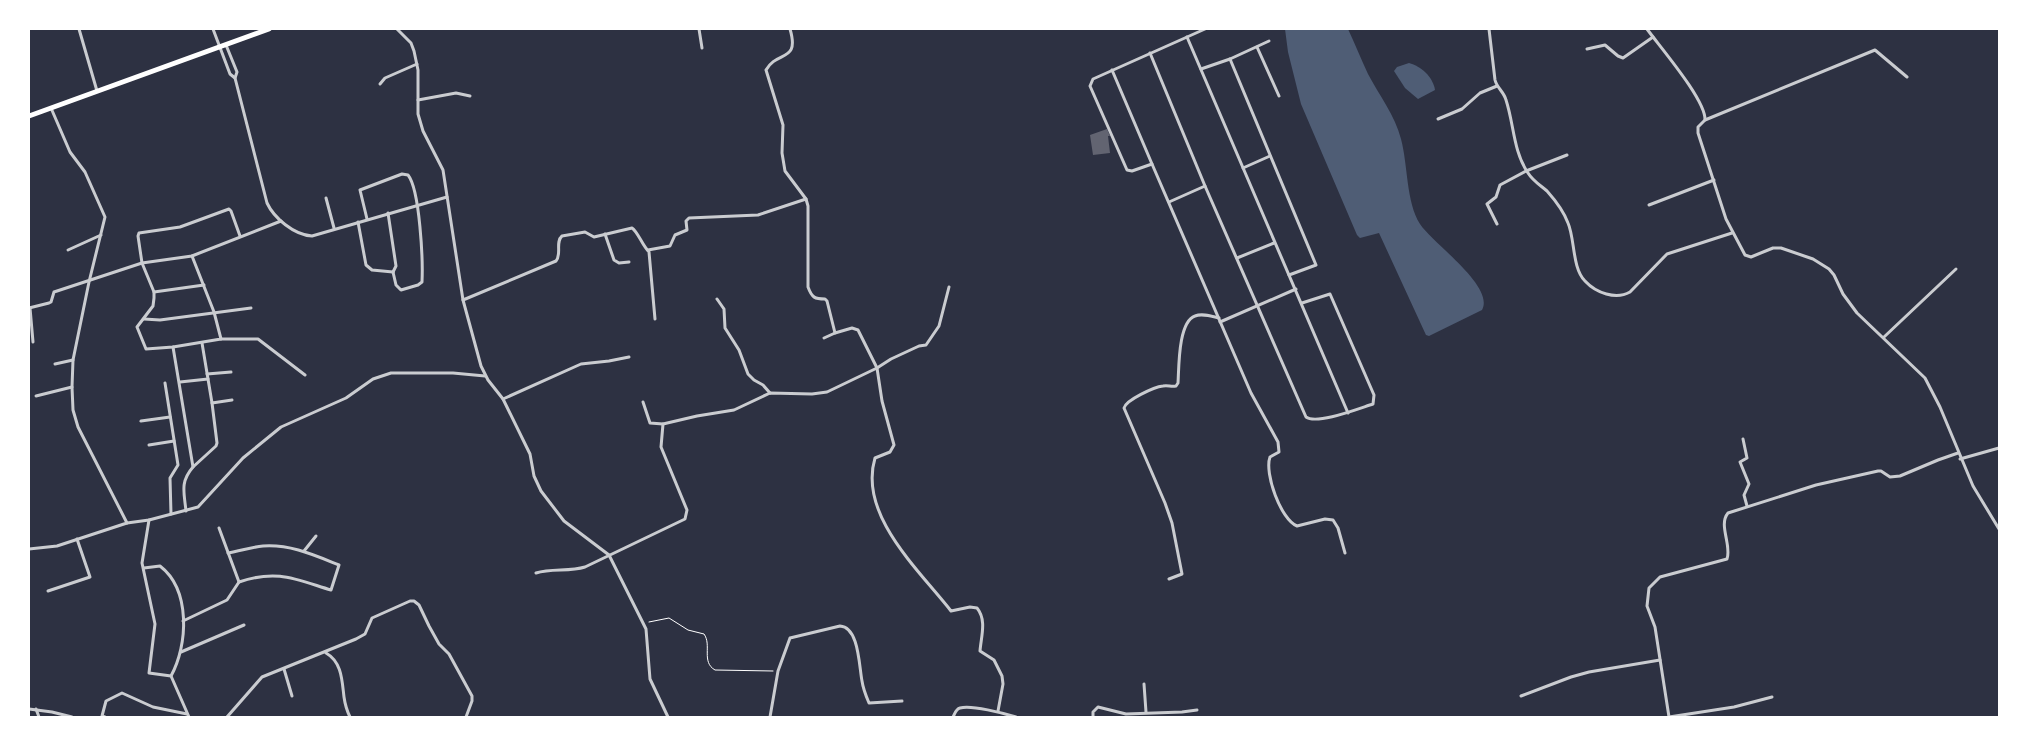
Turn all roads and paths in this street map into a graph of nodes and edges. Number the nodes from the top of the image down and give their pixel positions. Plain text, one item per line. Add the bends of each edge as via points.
1 (79, 29) edge
2 (213, 29) edge
3 (270, 29) edge
4 (397, 29) edge
5 (699, 29) edge
6 (790, 29) edge
7 (1205, 29) edge
8 (1489, 29) edge
9 (1647, 29) edge
10 (1187, 37) junction
11 (1653, 37) junction
12 (1269, 40) dead end
13 (223, 46) junction
14 (1257, 47) junction
15 (702, 48) dead end
16 (1588, 49) dead end
17 (1150, 53) junction
18 (1230, 59) junction
19 (417, 64) junction
20 (1201, 69) junction
21 (1112, 70) junction
22 (235, 78) junction
23 (1907, 78) dead end
24 (380, 84) dead end
25 (1497, 86) junction
26 (97, 91) junction
27 (470, 96) dead end
28 (1279, 96) dead end
29 (418, 100) junction
30 (51, 108) junction
31 (29, 116) edge
32 (1438, 119) dead end
33 (1705, 120) junction
34 (1567, 155) dead end
35 (1270, 156) junction
36 (1152, 164) junction
37 (1243, 168) junction
38 (1526, 171) junction
39 (1714, 180) junction
40 (1205, 186) junction
41 (446, 197) junction
42 (326, 198) dead end
43 (806, 199) junction
44 (1169, 202) junction
45 (1649, 205) dead end
46 (416, 206) junction
47 (388, 213) junction
48 (367, 219) junction
49 (281, 221) junction
50 (358, 222) junction
51 (1497, 224) dead end
52 (334, 228) junction
53 (1732, 233) junction
54 (101, 234) junction
55 (605, 234) junction
56 (240, 236) junction
57 (1274, 242) junction
58 (68, 250) dead end
59 (648, 250) junction
60 (192, 256) junction
61 (1237, 258) junction
62 (629, 262) dead end
63 (142, 264) junction
64 (1956, 269) dead end
65 (393, 272) junction
66 (1289, 276) junction
67 (89, 282) junction
68 (204, 285) junction
69 (949, 287) dead end
70 (1296, 289) junction
71 (154, 292) junction
72 (718, 299) dead end
73 (463, 300) junction
74 (1302, 303) junction
75 (1258, 305) junction
76 (29, 308) edge
77 (251, 308) dead end
78 (214, 312) junction
79 (144, 319) junction
80 (655, 319) dead end
81 (1219, 320) junction
82 (835, 333) junction
83 (1884, 337) junction
84 (824, 338) dead end
85 (221, 339) junction
86 (33, 342) dead end
87 (202, 343) junction
88 (174, 347) junction
89 (629, 357) dead end
90 (73, 360) junction
91 (55, 364) dead end
92 (877, 368) junction
93 (231, 372) dead end
94 (305, 376) dead end
95 (486, 376) junction
96 (207, 377) junction
97 (180, 382) junction
98 (166, 383) dead end
99 (72, 387) junction
100 (770, 393) junction
101 (36, 396) dead end
102 (503, 399) junction
103 (232, 400) dead end
104 (643, 402) dead end
105 (212, 403) junction
106 (1348, 412) junction
107 (170, 416) junction
108 (141, 421) dead end
109 (663, 424) junction
110 (1743, 439) dead end
111 (174, 441) junction
112 (149, 445) dead end
113 (1999, 448) edge
114 (1958, 453) junction
115 (1960, 459) junction
116 (193, 467) junction
117 (1747, 506) junction
118 (186, 510) junction
119 (171, 514) junction
120 (149, 520) junction
121 (127, 523) junction
122 (219, 528) dead end
123 (1999, 529) edge
124 (316, 536) dead end
125 (77, 539) junction
126 (29, 549) edge
127 (304, 551) junction
128 (228, 553) junction
129 (1345, 553) dead end
130 (609, 555) junction
131 (144, 568) junction
132 (536, 574) dead end
133 (1170, 579) dead end
134 (239, 582) junction
135 (48, 591) dead end
136 (183, 621) junction
137 (643, 623) junction
138 (244, 625) dead end
139 (325, 652) junction
140 (181, 653) junction
141 (1660, 660) junction
142 (284, 669) junction
143 (778, 671) junction
144 (171, 676) junction
145 (1144, 684) dead end
146 (292, 696) dead end
147 (1521, 696) dead end
148 (1772, 697) dead end
149 (902, 701) dead end
150 (29, 709) edge
151 (36, 709) junction
152 (1197, 710) dead end
153 (998, 711) junction
154 (1146, 712) junction
155 (188, 716) edge
156 (39, 717) edge
157 (72, 717) edge
158 (105, 717) edge
159 (227, 717) edge
160 (350, 717) edge
161 (466, 717) edge
162 (668, 717) edge
163 (770, 717) edge
164 (953, 717) edge
165 (1016, 717) edge
166 (1093, 717) edge
167 (1669, 717) edge

1 - 26 street
2 - 13 street
3 - 13 main road
4 - 19 street via 411,43
5 - 15 street
6 - 43 street via 792,50 766,70 784,125 782,153 785,171
7 - 10 street
8 - 25 street
9 - 11 street
10 - 17 street
10 - 20 street
11 - 16 street via 1623,58 1605,45
11 - 33 street via 1703,109
12 - 14 street
13 - 22 street via 230,74
13 - 22 street via 237,72
13 - 26 main road
14 - 18 street
14 - 28 street
17 - 21 street
17 - 40 street
18 - 20 street
18 - 35 street
19 - 24 street via 391,75
19 - 29 street
20 - 37 street
21 - 36 street
21 - 36 street via 1093,79 1092,91 1127,170
22 - 49 street via 267,203
23 - 33 street via 1875,50
25 - 32 street via 1480,94 1462,109
25 - 38 street via 1506,99 1513,135
26 - 30 main road
27 - 29 street via 456,93
29 - 41 street via 420,124 440,162
30 - 31 main road
30 - 54 street via 70,152 85,172 105,217
33 - 39 street via 1698,127 1698,133
34 - 38 street
35 - 37 street
35 - 66 street via 1316,264
36 - 44 street
37 - 57 street
38 - 51 street via 1500,185 1496,197 1487,203
38 - 53 street via 1552,197 1568,222 1584,281 1608,294 1618,296 1630,292 1667,254
39 - 45 street
39 - 53 street
40 - 44 street
40 - 61 street
41 - 46 street
41 - 73 street
42 - 52 street
43 - 59 street via 758,215 689,218 687,230 675,235 670,246
43 - 82 street via 809,212 808,287 813,297 827,301
44 - 81 street
46 - 47 street
46 - 48 street via 414,185 408,176 402,174 360,190
46 - 65 street via 422,282 418,286 398,289
47 - 48 street
47 - 65 street via 396,266
48 - 50 street
49 - 52 street via 308,236
49 - 56 street
50 - 52 street
50 - 65 street via 366,265 372,270
53 - 83 street via 1749,257 1777,248 1813,259 1834,275 1848,302
54 - 58 street
54 - 67 street
55 - 59 street via 634,228 643,247
55 - 62 street via 614,260
55 - 73 street via 594,236 585,232 562,236 558,260
56 - 60 street
56 - 63 street via 229,209 180,227 139,233
57 - 61 street
57 - 66 street
59 - 80 street
60 - 63 street
60 - 68 street
61 - 75 street
63 - 67 street
63 - 71 street
64 - 83 street
66 - 70 street
67 - 76 street via 60,289 54,292 52,302
67 - 90 street
68 - 71 street
68 - 78 street
69 - 92 street via 939,326 926,345
70 - 74 street
70 - 75 street
71 - 79 street via 154,302
72 - 100 street via 724,309 725,328 739,350 748,374
73 - 95 street
74 - 106 street
74 - 106 street via 1330,294 1374,395 1373,404
75 - 81 street
75 - 106 street via 1306,417 1312,420
76 - 86 street
77 - 78 street
78 - 79 street via 160,320
78 - 85 street
79 - 88 street via 137,330 146,349
81 - 129 street via 1251,393 1278,442 1279,452 1270,457 1268,465 1270,481 1286,516 1297,526 1333,520
81 - 133 street via 1203,314 1193,316 1183,329 1176,386 1163,386 1124,405 1172,523 1182,574
82 - 84 street
82 - 92 street via 852,328 858,330
83 - 114 street via 1926,378
85 - 87 street
85 - 94 street via 258,339
87 - 88 street
87 - 96 street
88 - 97 street
89 - 102 street via 581,364
90 - 91 street
90 - 99 street
92 - 100 street via 827,392
92 - 153 street via 894,445 890,452 875,458 871,470 876,503 893,539 951,611 970,607 980,612 980,650 994,660 1004,684
93 - 96 street
95 - 102 street
95 - 118 street via 391,373 373,380 346,398 281,427 243,458 198,507
96 - 97 street
96 - 105 street
97 - 116 street
98 - 107 street
99 - 101 street
99 - 121 street via 78,428
100 - 109 street via 734,410
102 - 130 street via 530,454 534,476 547,500 564,522
103 - 105 street
104 - 109 street via 650,423
105 - 116 street via 216,446
107 - 108 street
107 - 111 street
109 - 130 street via 661,447 687,510 686,519
110 - 117 street via 1747,458 1740,462 1749,484 1744,495
111 - 112 street
111 - 119 street via 178,468 170,478
113 - 115 street
114 - 115 street
114 - 117 street via 1900,476 1890,477 1878,471
115 - 123 street via 1976,493
116 - 118 street via 185,476
117 - 141 street via 1725,517 1726,559 1660,577 1649,588 1647,606 1656,627
118 - 119 street
119 - 120 street
120 - 121 street
120 - 131 street via 143,550
121 - 125 street
122 - 128 street
124 - 127 street
125 - 126 street via 57,546
125 - 135 street via 90,577
127 - 128 street via 262,546
127 - 134 street via 338,565 331,590 272,574
128 - 134 street
130 - 132 street via 575,570 547,570
130 - 137 street
131 - 136 street via 160,566 166,571 178,588
131 - 144 street via 155,624 149,673
134 - 136 street via 227,600
136 - 140 street
137 - 143 path via 669,618 688,630 704,634 708,661 715,670
137 - 162 street via 650,679
138 - 140 street
139 - 142 street
139 - 160 street via 341,672
139 - 161 street via 365,634 372,618 378,614 414,601 472,696
140 - 144 street
141 - 147 street via 1580,674
141 - 167 street
142 - 146 street
142 - 159 street via 257,681
143 - 149 street via 790,638 843,626 854,638 869,703
143 - 163 street
144 - 155 street
145 - 154 street
148 - 167 street via 1734,707
150 - 151 street
151 - 156 street
151 - 157 street
152 - 154 street
153 - 164 street via 961,708
153 - 165 street
154 - 166 street via 1120,713 1098,708 1092,712
155 - 158 street via 153,707 122,692 106,700 102,716

